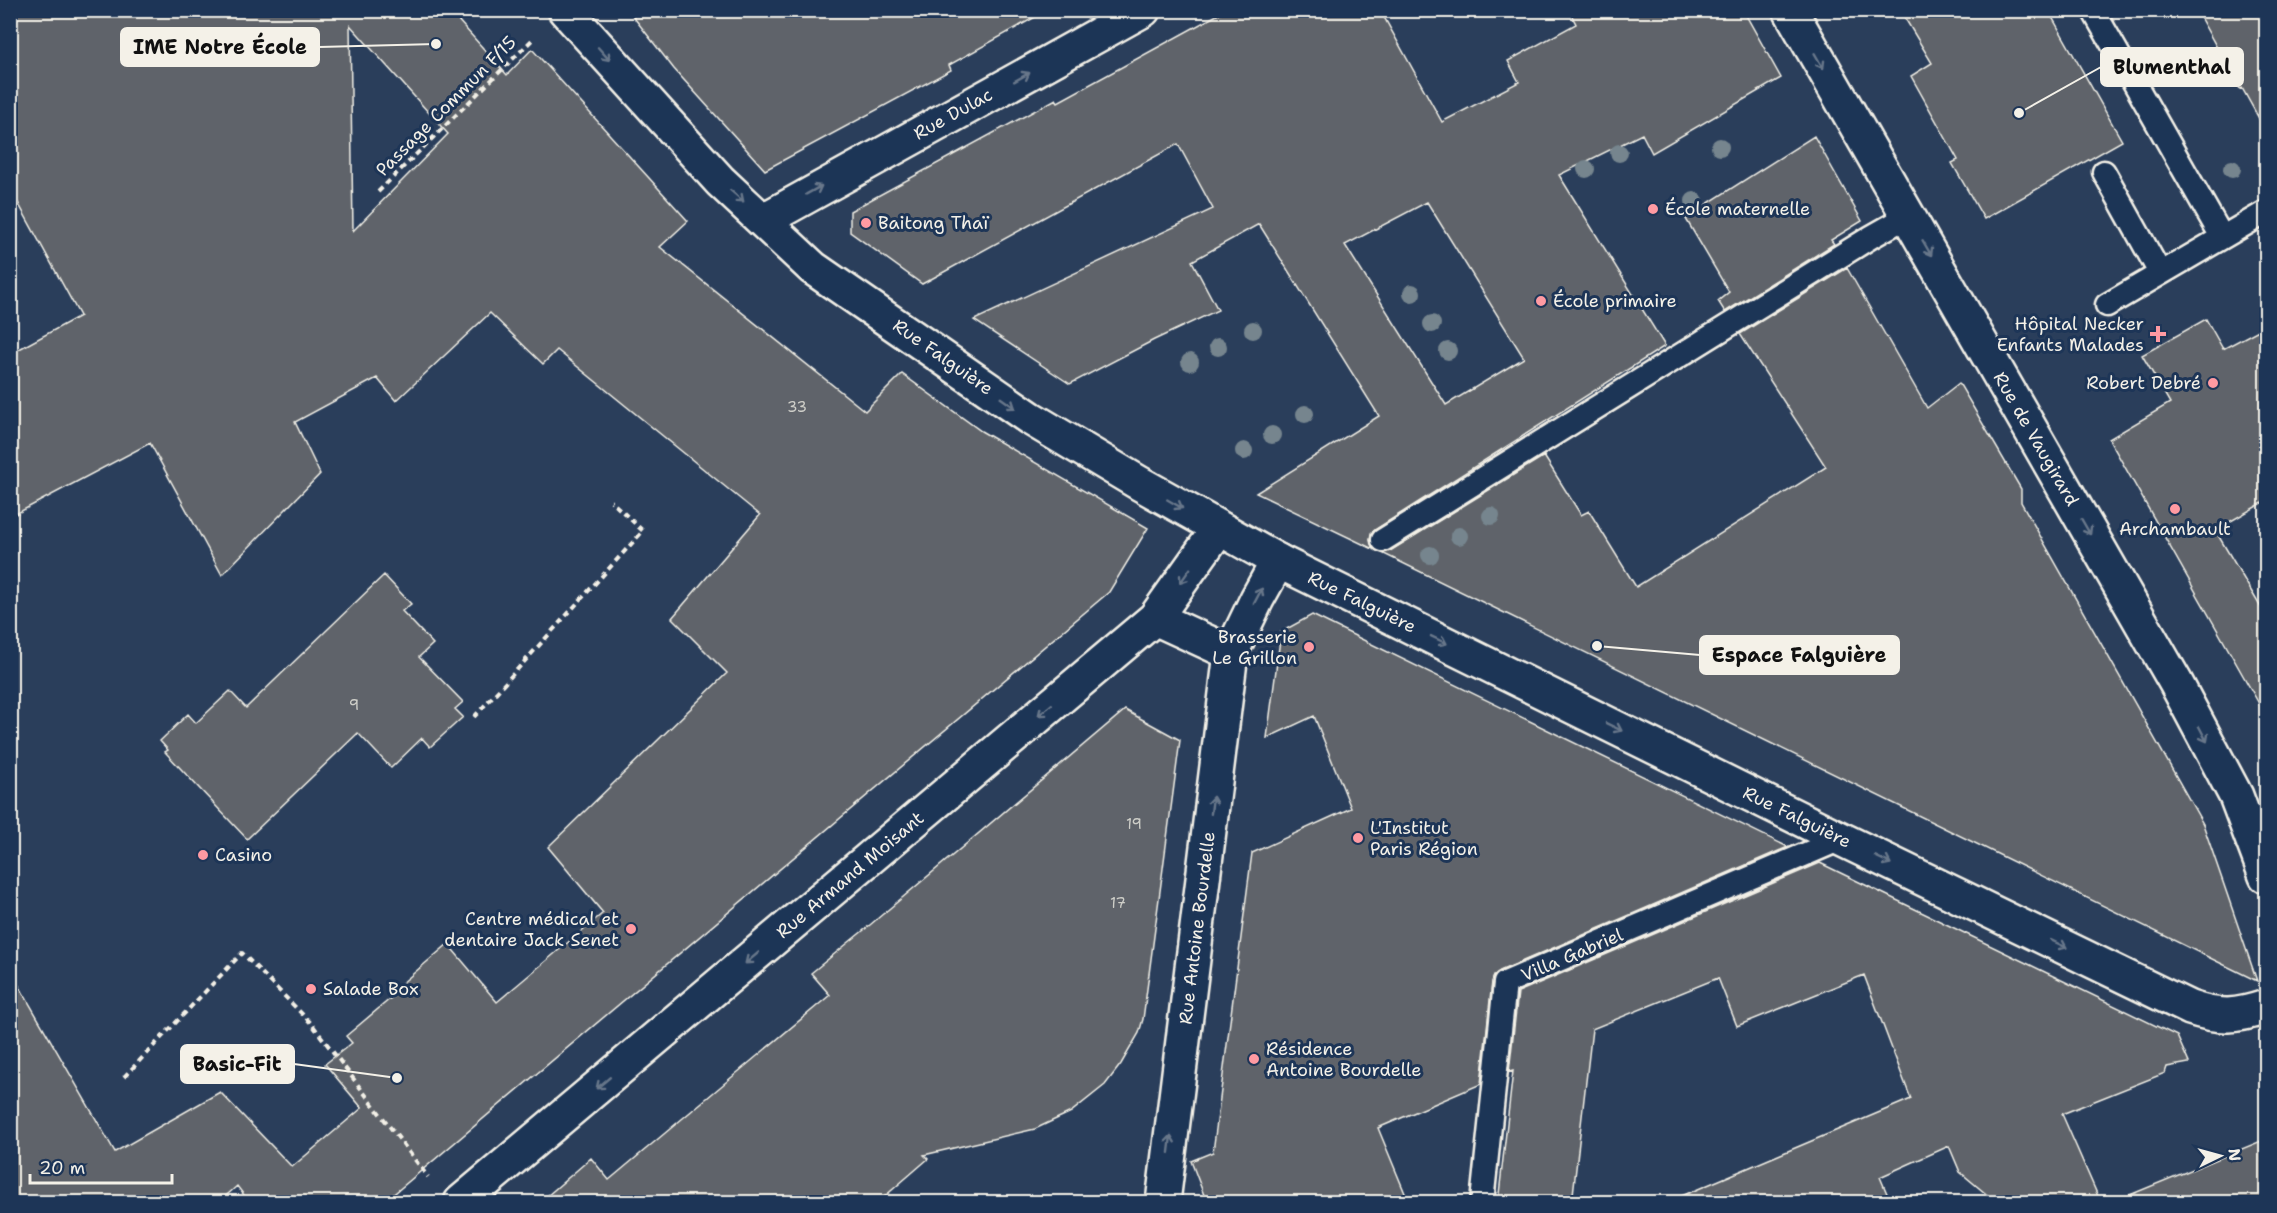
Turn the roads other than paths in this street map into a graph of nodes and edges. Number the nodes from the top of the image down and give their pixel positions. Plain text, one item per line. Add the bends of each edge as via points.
1 (565, 10) edge
2 (1143, 10) edge
3 (1790, 10) edge
4 (2093, 10) edge
5 (2104, 172) dead end
6 (2266, 212) edge
7 (1908, 216) junction
8 (764, 220) junction
9 (2222, 237) junction
10 (2160, 273) junction
11 (2107, 305) dead end
12 (1219, 528) junction
13 (1383, 540) dead end
14 (1278, 561) junction
15 (1155, 618) junction
16 (1231, 653) junction
17 (1841, 839) junction
18 (2266, 876) edge
19 (2266, 1007) edge
20 (461, 1203) edge
21 (1163, 1203) edge
22 (1482, 1203) edge

1 -> 8 street, Rue Falguière via 720,181
8 -> 2 street, Rue Dulac
3 -> 7 street, Rue de Vaugirard
4 - 9 lane
5 - 10 lane
6 - 9 lane
7 - 13 lane
7 -> 18 street, Rue de Vaugirard via 2236,795
8 -> 12 street, Rue Falguière via 813,268 1030,418
9 - 10 lane
10 - 11 lane
12 - 14 street, Rue Falguière
12 -> 15 street, Rue Armand Moisant
16 -> 14 street, Rue Antoine Bourdelle
14 -> 17 street, Rue Falguière
15 - 16 street
15 -> 20 street, Rue Armand Moisant
21 -> 16 street, Rue Antoine Bourdelle
17 -> 19 street, Rue Falguière via 2190,1008 2226,1017
17 - 22 lane, Villa Gabriel via 1506,983

